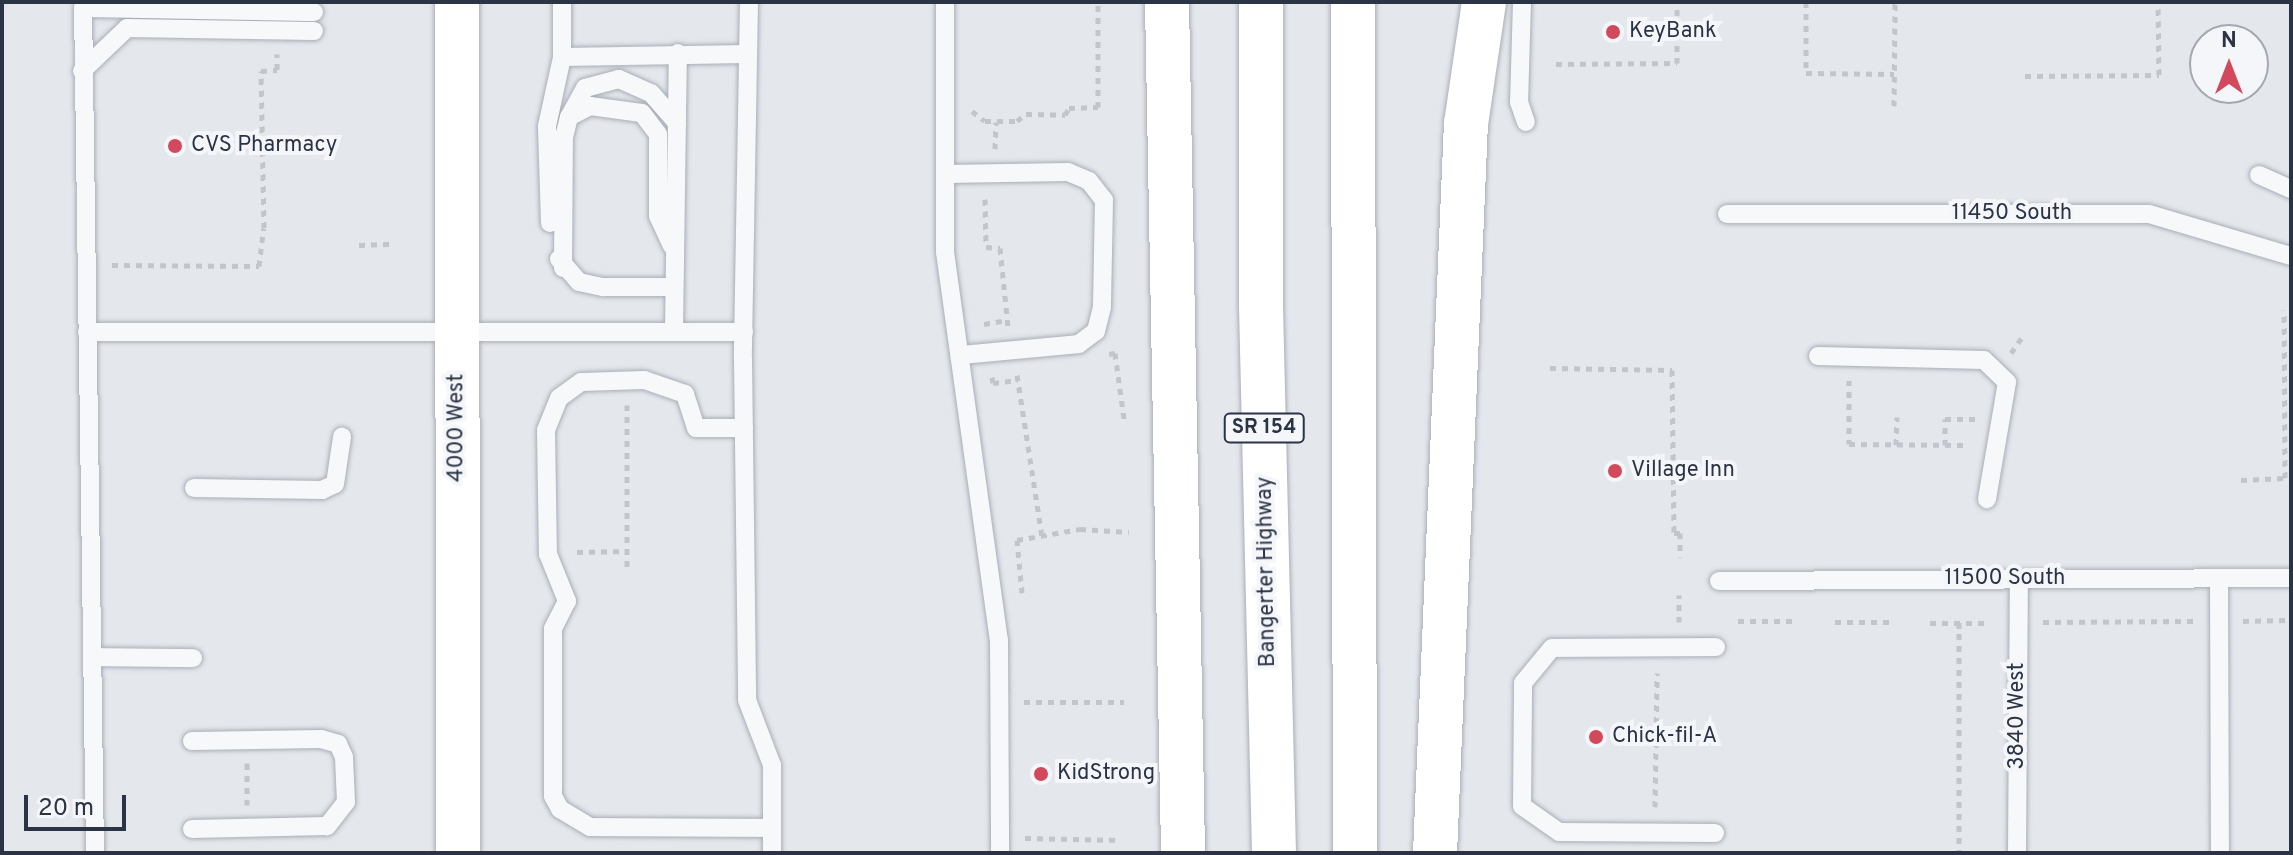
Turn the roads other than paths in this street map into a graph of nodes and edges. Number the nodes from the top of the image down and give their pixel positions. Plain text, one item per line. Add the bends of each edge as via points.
1 (457, 2) edge
2 (562, 2) edge
3 (749, 2) edge
4 (945, 2) edge
5 (1140, 2) edge
6 (1167, 2) edge
7 (1261, 2) edge
8 (1353, 2) edge
9 (1453, 2) edge
10 (1484, 2) edge
11 (1522, 2) edge
12 (678, 53) junction
13 (748, 54) junction
14 (562, 57) junction
15 (82, 71) junction
16 (569, 117) junction
17 (1526, 122) dead end
18 (677, 123) junction
19 (1466, 124) junction
20 (1169, 134) junction
21 (945, 174) junction
22 (2259, 175) dead end
23 (2291, 189) edge
24 (1727, 214) dead end
25 (672, 246) junction
26 (2291, 256) edge
27 (563, 268) junction
28 (673, 287) junction
29 (674, 331) junction
30 (87, 332) junction
31 (457, 332) junction
32 (744, 332) junction
33 (960, 355) junction
34 (1818, 356) dead end
35 (744, 428) junction
36 (342, 437) dead end
37 (194, 488) dead end
38 (1987, 499) dead end
39 (2291, 578) edge
40 (2219, 579) junction
41 (2019, 580) junction
42 (1719, 581) dead end
43 (1716, 647) dead end
44 (93, 657) junction
45 (193, 658) dead end
46 (192, 741) dead end
47 (772, 828) junction
48 (192, 829) dead end
49 (1715, 833) dead end
50 (95, 853) edge
51 (458, 853) edge
52 (772, 853) edge
53 (1000, 853) edge
54 (1183, 853) edge
55 (1274, 853) edge
56 (1355, 853) edge
57 (1435, 853) edge
58 (2017, 853) edge
59 (2220, 853) edge

1 - 31 main road, 4000 West
2 - 14 lane
3 - 13 lane
4 - 21 lane
5 - 20 main road
6 - 20 main road
7 - 55 main road, Bangerter Highway / SR 154 via 1261,306
8 - 56 main road
9 - 19 main road
10 - 19 main road
11 - 17 lane via 1519,102
12 - 13 lane
12 - 14 lane
12 - 18 lane
13 - 32 lane
14 - 27 lane via 547,126 550,238
15 - 15 lane via 83,8 314,22 127,28
15 - 30 lane
16 - 18 lane via 585,88 619,79 651,93
16 - 25 lane via 590,106 642,113 658,134 658,216
16 - 27 lane via 564,137
18 - 25 lane via 678,216
19 - 57 main road
20 - 54 main road
21 - 33 lane via 945,252
21 - 33 lane via 1068,172 1089,181 1104,200 1102,307 1096,331 1079,344
22 - 23 lane
24 - 26 lane, 11450 South via 2149,214
25 - 28 lane
27 - 28 lane via 579,282 603,287
28 - 29 lane
29 - 31 lane
29 - 32 lane
30 - 31 lane
30 - 44 lane
31 - 51 main road, 4000 West
32 - 35 lane
33 - 53 lane via 999,640
34 - 38 lane via 1984,360 2007,382
35 - 47 lane via 747,700 772,765
35 - 47 lane via 696,428 685,394 644,380 581,382 559,398 546,431 548,554 567,601 553,629 553,796 574,820 604,828
36 - 37 lane via 335,484 322,490
39 - 40 lane, 11500 South
40 - 41 lane, 11500 South
40 - 59 lane
41 - 42 lane, 11500 South
41 - 58 lane, 3840 West
43 - 49 lane via 1552,648 1523,683 1522,806 1559,832
44 - 45 lane
44 - 50 lane
46 - 48 lane via 321,739 338,744 344,757 346,802 327,826
47 - 52 lane

